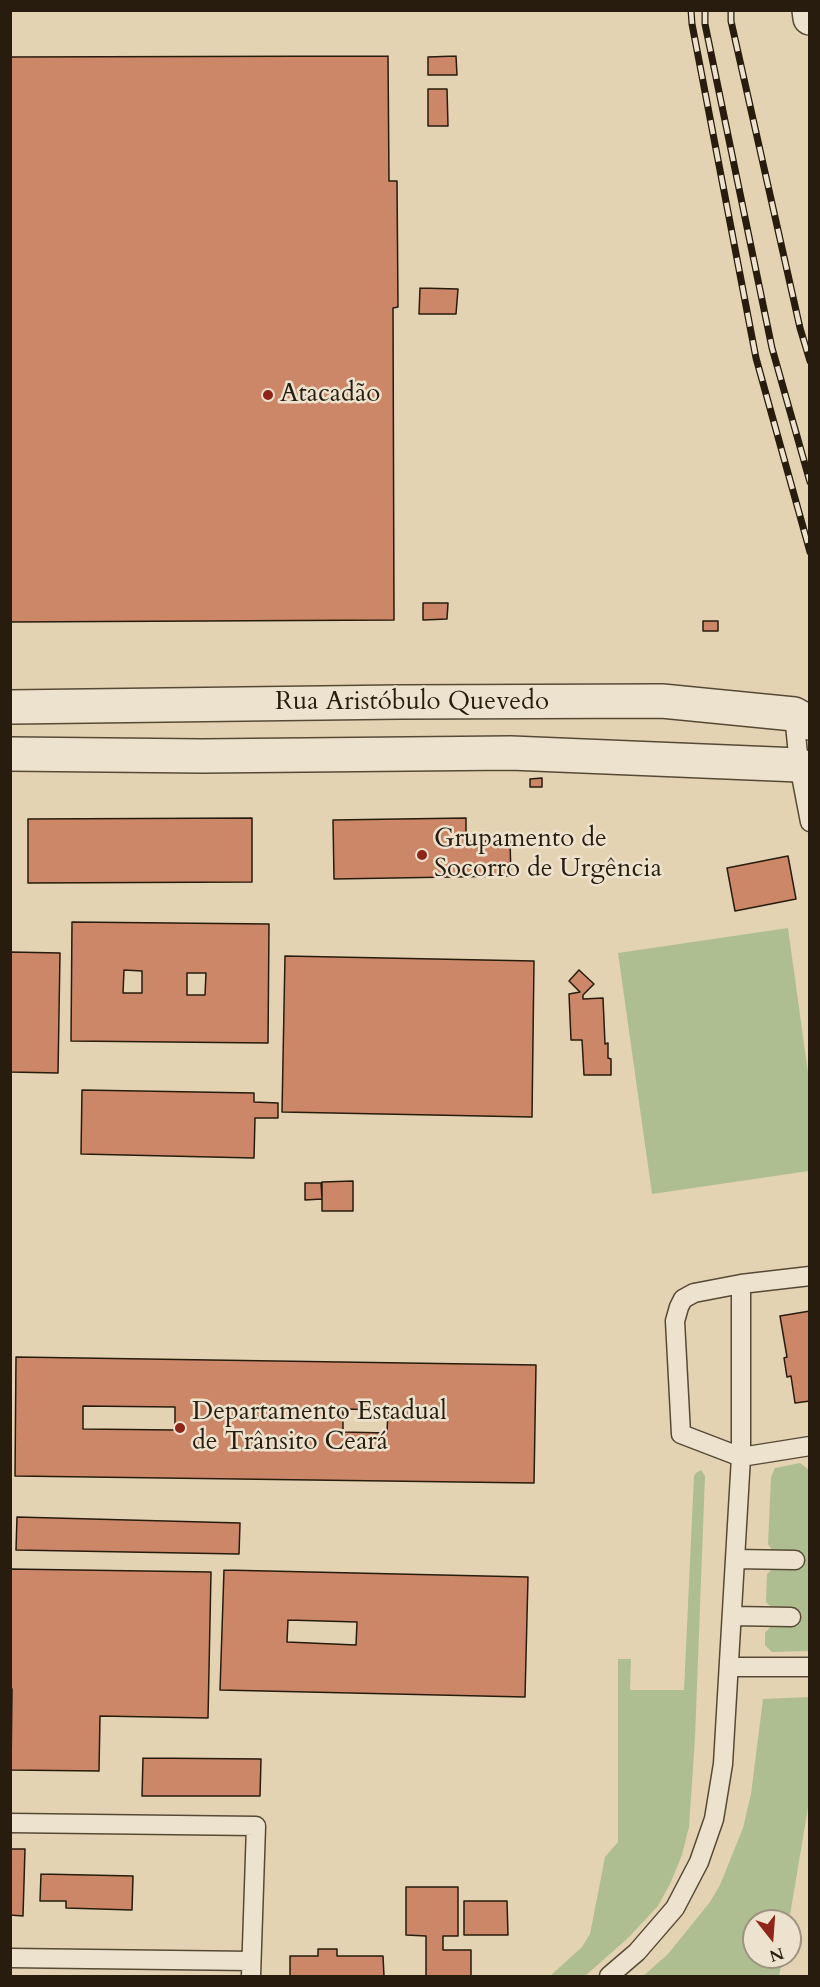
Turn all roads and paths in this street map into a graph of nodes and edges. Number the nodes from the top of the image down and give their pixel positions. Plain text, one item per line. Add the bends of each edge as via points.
1 (809, 10) edge
2 (810, 18) edge
3 (511, 702) junction
4 (10, 707) edge
5 (802, 718) edge
6 (512, 753) junction
7 (10, 754) edge
8 (804, 768) edge
9 (810, 822) edge
10 (810, 1276) edge
11 (741, 1284) junction
12 (810, 1446) edge
13 (741, 1457) junction
14 (735, 1559) junction
15 (795, 1560) dead end
16 (732, 1616) junction
17 (791, 1617) dead end
18 (730, 1667) junction
19 (810, 1667) edge
20 (10, 1823) edge
21 (10, 1958) edge
22 (251, 1969) edge
23 (609, 1977) edge

1 - 2 street
3 - 4 street, Rua Aristóbulo Quevedo
3 - 5 street, Rua Aristóbulo Quevedo via 662,701
3 - 6 street
5 - 8 lane
6 - 7 street, Rua Aristóbulo Quevedo
6 - 8 street, Rua Aristóbulo Quevedo
8 - 9 lane
10 - 11 lane
11 - 13 lane
11 - 13 lane via 694,1293 684,1299 675,1321 681,1434
12 - 13 lane
13 - 14 lane
14 - 15 lane
14 - 16 lane
16 - 17 lane
16 - 18 lane
18 - 19 lane
18 - 23 lane via 723,1764 714,1819 699,1862 675,1908
20 - 22 lane via 256,1826
21 - 22 lane

